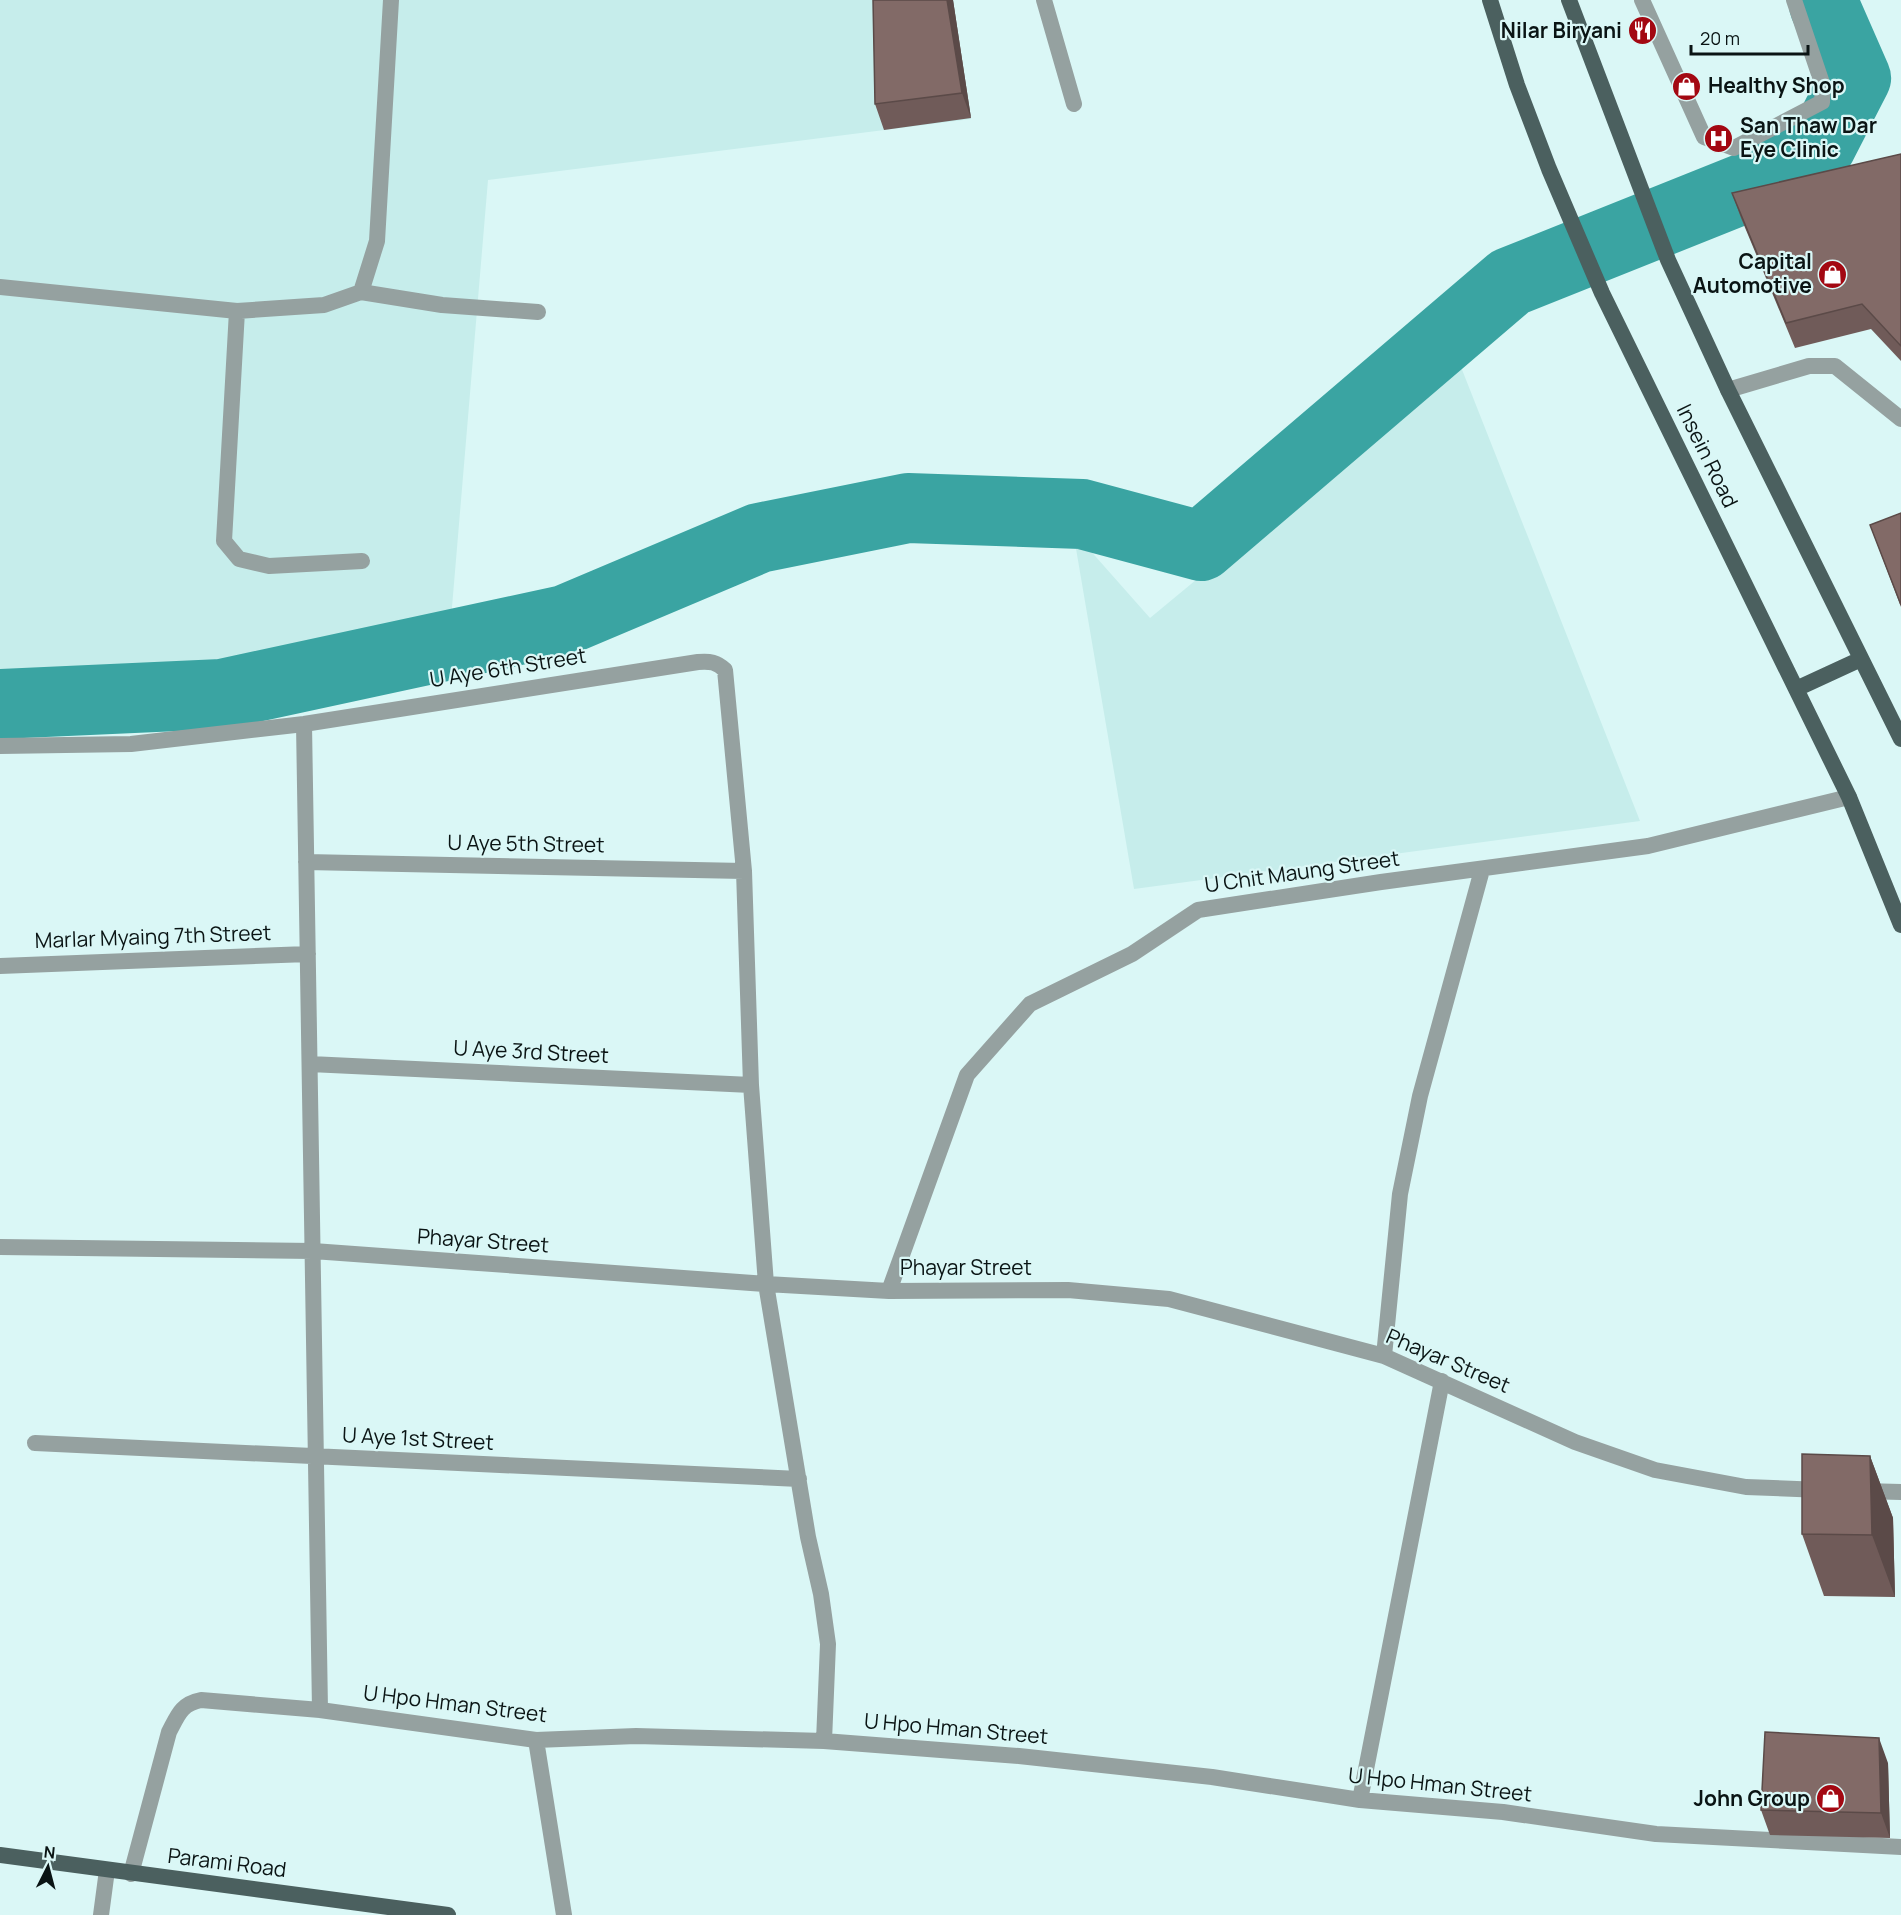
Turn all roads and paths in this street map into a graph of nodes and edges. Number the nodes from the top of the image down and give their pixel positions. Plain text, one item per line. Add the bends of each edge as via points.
1 (391, 0) edge
2 (1044, 0) edge
3 (1490, 0) edge
4 (1569, 0) edge
5 (1642, 0) edge
6 (1794, 0) edge
7 (1074, 104) dead end
8 (0, 287) edge
9 (362, 292) junction
10 (237, 311) junction
11 (538, 312) dead end
12 (1728, 390) junction
13 (1901, 419) edge
14 (362, 561) dead end
15 (1861, 659) junction
16 (1796, 689) junction
17 (304, 724) junction
18 (1901, 739) edge
19 (0, 746) edge
20 (1849, 797) junction
21 (306, 862) junction
22 (1482, 870) junction
23 (744, 871) junction
24 (1900, 922) edge
25 (308, 954) junction
26 (0, 966) edge
27 (310, 1064) junction
28 (751, 1085) junction
29 (0, 1247) edge
30 (313, 1251) junction
31 (766, 1284) junction
32 (889, 1291) junction
33 (1384, 1356) junction
34 (1442, 1382) junction
35 (34, 1443) dead end
36 (317, 1456) junction
37 (799, 1479) junction
38 (1901, 1492) edge
39 (320, 1710) junction
40 (536, 1740) junction
41 (824, 1741) junction
42 (1359, 1800) junction
43 (1901, 1847) edge
44 (0, 1855) edge
45 (107, 1870) junction
46 (131, 1874) junction
47 (101, 1915) edge
48 (448, 1915) edge
49 (564, 1915) edge

1 - 9 street via 377,241
2 - 7 street
3 - 16 main road, Insein Road via 1517,85 1602,293
4 - 12 main road via 1668,260
5 - 6 street via 1704,137 1734,148 1822,102 1823,86
8 - 10 street
9 - 10 street via 324,305
9 - 11 street via 442,305
10 - 14 street via 224,542 239,559 269,566
12 - 13 street via 1809,366 1835,366
12 - 15 main road
15 - 16 main road
15 - 18 main road
16 - 20 main road, Insein Road
17 - 19 street, U Aye 6th Street via 131,744
17 - 21 street
17 - 23 street, U Aye 6th Street via 630,671 709,661 719,664 727,678
20 - 22 street, U Chit Maung Street via 1648,846
20 - 24 main road, Insein Road
21 - 23 street, U Aye 5th Street
21 - 25 street
22 - 32 street, U Chit Maung Street via 1198,910 1132,954 1030,1004 967,1075
22 - 33 street via 1420,1096 1400,1194
23 - 28 street
25 - 26 street, Marlar Myaing 7th Street
25 - 27 street
27 - 28 street, U Aye 3rd Street
27 - 30 street
28 - 31 street
29 - 30 street, Phayar Street
30 - 31 street, Phayar Street
30 - 36 street
31 - 32 street, Phayar Street
31 - 37 street
32 - 33 street, Phayar Street via 1068,1290 1169,1299
33 - 34 street, Phayar Street
34 - 38 street, Phayar Street via 1575,1442 1655,1470 1746,1487
34 - 42 street
35 - 36 street, U Aye 1st Street
36 - 37 street, U Aye 1st Street
36 - 39 street
37 - 41 street via 828,1644
39 - 40 street, U Hpo Hman Street
39 - 46 street, U Hpo Hman Street via 189,1702 169,1731
40 - 41 street, U Hpo Hman Street via 636,1736
40 - 49 street
41 - 42 street, U Hpo Hman Street via 1031,1757 1212,1777
42 - 43 street, U Hpo Hman Street via 1503,1812 1656,1834
44 - 45 main road, Parami Road
45 - 46 main road, Parami Road
45 - 47 street
46 - 48 main road, Parami Road

